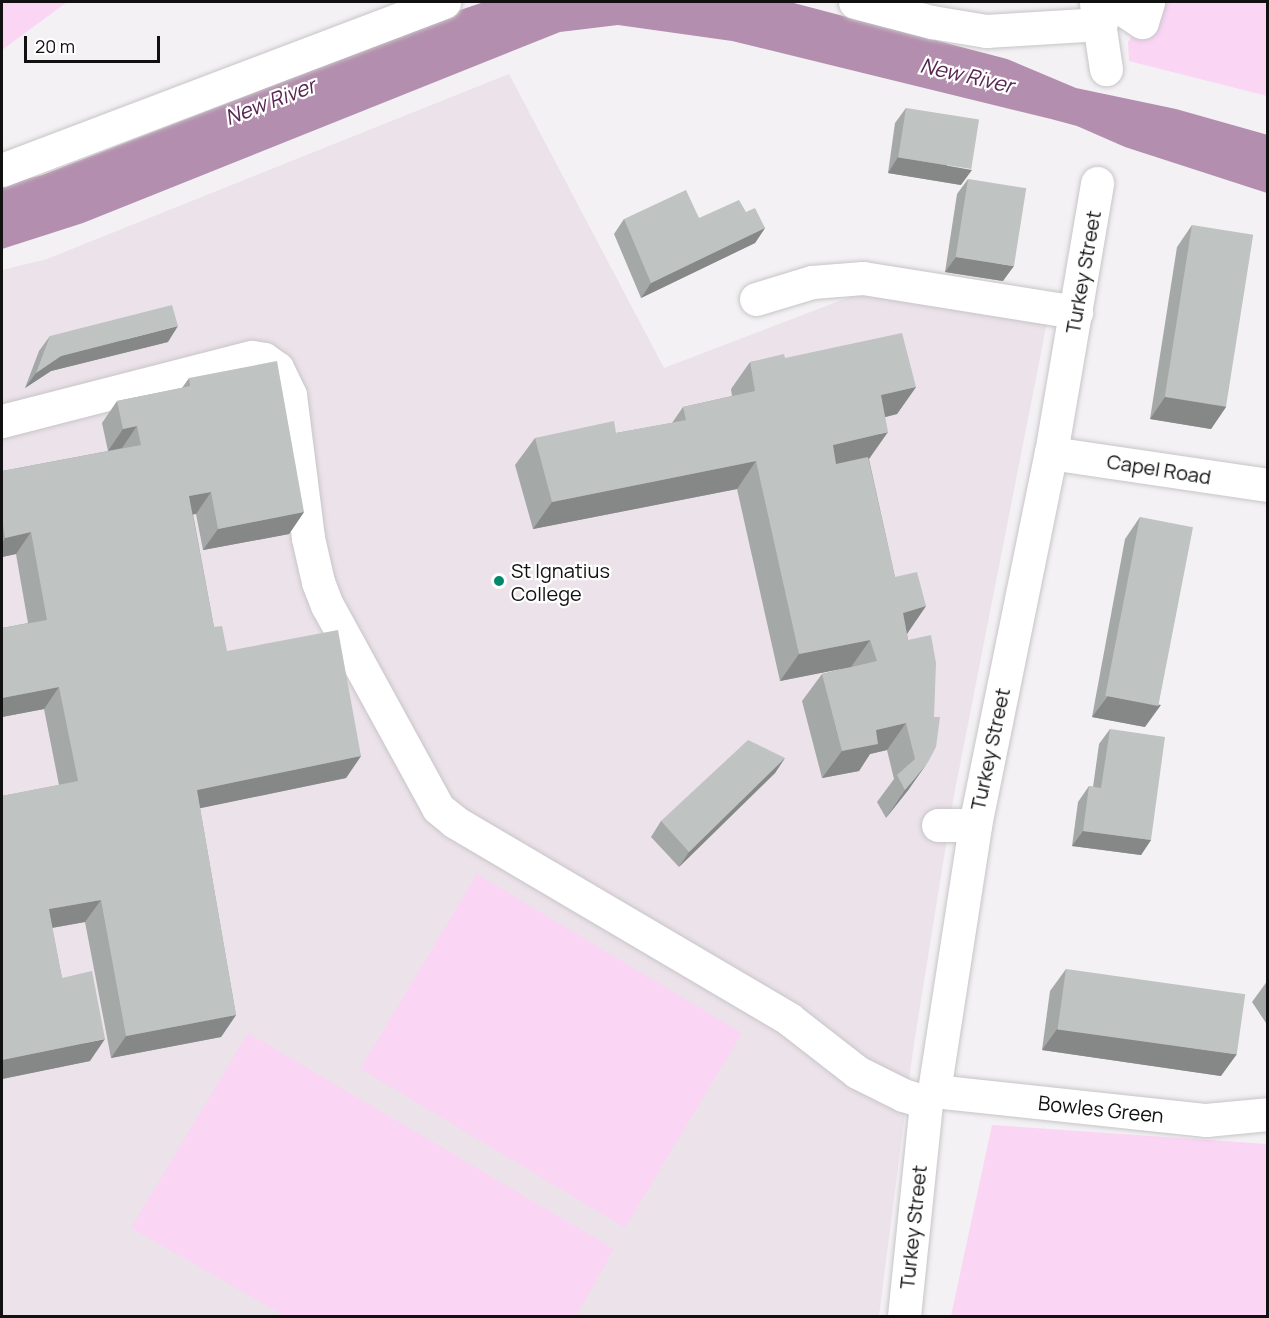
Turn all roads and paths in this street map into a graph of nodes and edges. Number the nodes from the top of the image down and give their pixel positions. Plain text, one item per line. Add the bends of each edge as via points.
1 (444, 2) edge
2 (855, 2) edge
3 (1148, 2) edge
4 (1103, 9) edge
5 (1106, 69) dead end
6 (2, 170) edge
7 (1097, 183) dead end
8 (756, 299) dead end
9 (1076, 312) junction
10 (2, 420) edge
11 (1051, 453) junction
12 (1268, 486) edge
13 (938, 825) dead end
14 (975, 825) junction
15 (930, 1096) junction
16 (1268, 1114) edge
17 (904, 1317) edge

1 - 6 street
2 - 4 street via 986,31
3 - 4 street via 1142,22
4 - 5 street
7 - 9 street, Turkey Street
8 - 9 street via 812,282 863,279
9 - 11 street, Turkey Street
10 - 15 street, Bowles Green via 252,357 264,359 277,368 290,395 308,538 318,582 438,808 455,822 789,1019 857,1072 887,1089
11 - 12 street, Capel Road
11 - 14 street, Turkey Street
13 - 14 street
14 - 15 street, Turkey Street
15 - 16 street, Bowles Green via 1206,1119
15 - 17 street, Turkey Street

